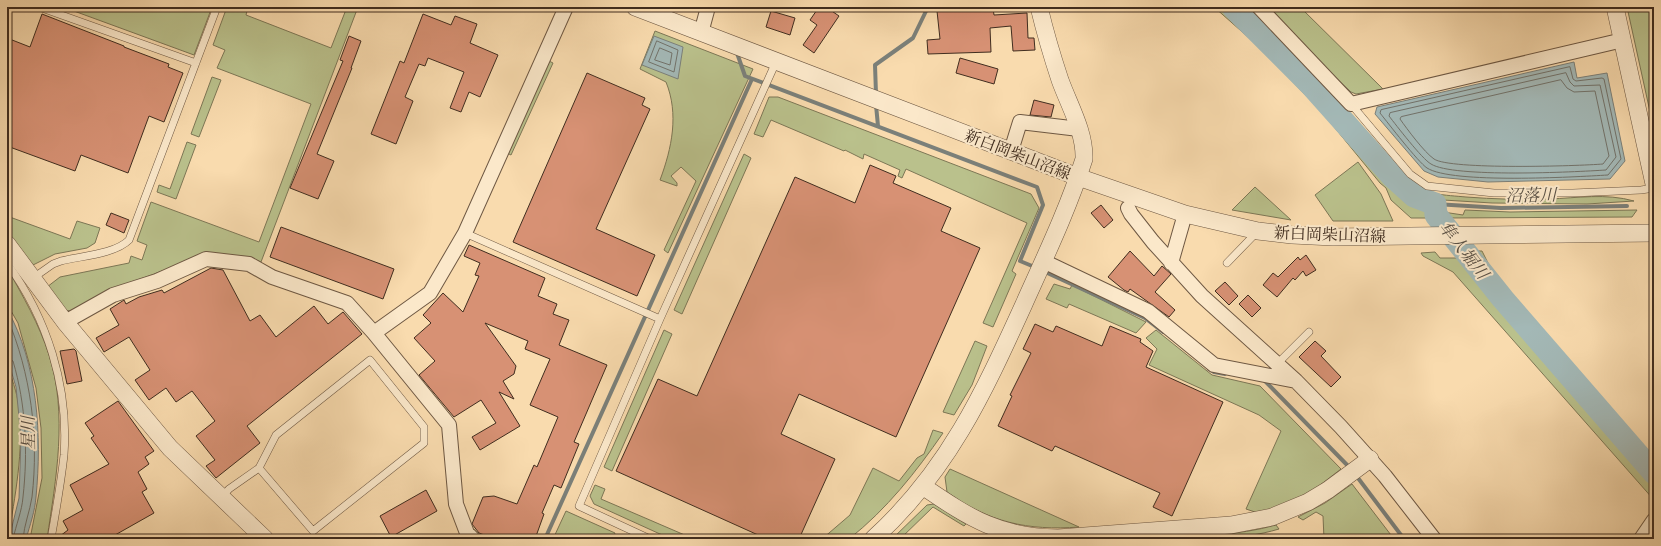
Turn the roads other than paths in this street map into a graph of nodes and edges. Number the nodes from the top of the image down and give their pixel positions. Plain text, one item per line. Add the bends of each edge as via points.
1 (39, 7) edge
2 (217, 7) edge
3 (566, 7) edge
4 (635, 7) edge
5 (708, 7) edge
6 (1039, 7) edge
7 (1259, 7) edge
8 (1615, 7) edge
9 (701, 33) junction
10 (1623, 40) junction
11 (776, 61) junction
12 (196, 63) junction
13 (1351, 104) junction
14 (1079, 129) junction
15 (1010, 151) junction
16 (1078, 178) junction
17 (1654, 184) edge
18 (1654, 188) edge
19 (1128, 208) dead end
20 (1186, 214) junction
21 (1258, 231) junction
22 (465, 233) junction
23 (1654, 233) edge
24 (11, 248) edge
25 (1043, 261) junction
26 (1171, 263) junction
27 (1227, 263) dead end
28 (33, 278) junction
29 (660, 319) junction
30 (65, 322) junction
31 (374, 332) junction
32 (1309, 332) dead end
33 (1277, 364) junction
34 (1296, 381) junction
35 (1370, 459) junction
36 (259, 468) junction
37 (924, 487) junction
38 (221, 498) junction
39 (1654, 520) edge
40 (51, 539) edge
41 (265, 539) edge
42 (472, 539) edge
43 (650, 539) edge
44 (873, 539) edge
45 (1434, 539) edge
46 (1640, 539) edge

1 - 12 lane
2 - 12 lane
3 - 22 street
4 - 9 street, 新白岡柴山沼線
5 - 9 street
6 - 14 street via 1060,79
7 - 13 street
8 - 10 street
9 - 11 street, 新白岡柴山沼線
10 - 13 street
10 - 17 street
11 - 15 street, 新白岡柴山沼線
11 - 29 lane
12 - 28 lane via 129,240 113,250 61,260
13 - 18 lane via 1410,174 1427,186 1494,193 1573,193
14 - 15 street via 1020,122
14 - 16 street via 1084,152
15 - 16 street, 新白岡柴山沼線
16 - 20 street, 新白岡柴山沼線
16 - 25 street
19 - 26 street
20 - 21 street, 新白岡柴山沼線
20 - 26 street
21 - 23 street, 新白岡柴山沼線 via 1333,237
21 - 27 lane
22 - 29 lane
22 - 31 street via 430,293
24 - 28 street
24 - 40 lane via 7,263 24,285 45,331 55,362 62,401 64,454
25 - 34 street via 1148,311 1214,365
25 - 37 street via 980,398 955,443
26 - 33 street via 1202,296
28 - 30 street
29 - 43 lane via 579,506
30 - 31 street via 113,295 157,281 206,259 249,264 272,277 347,303
30 - 38 street via 170,448
31 - 42 street via 449,425 456,504 467,533
32 - 33 lane
33 - 34 street
34 - 35 street
35 - 37 street via 1308,502 1272,517 1231,525 1058,538 1039,538 982,524
35 - 45 street
36 - 36 lane via 313,531 424,443 424,428 370,360 276,435
36 - 38 lane via 229,489
37 - 44 street
38 - 41 street
39 - 46 street

